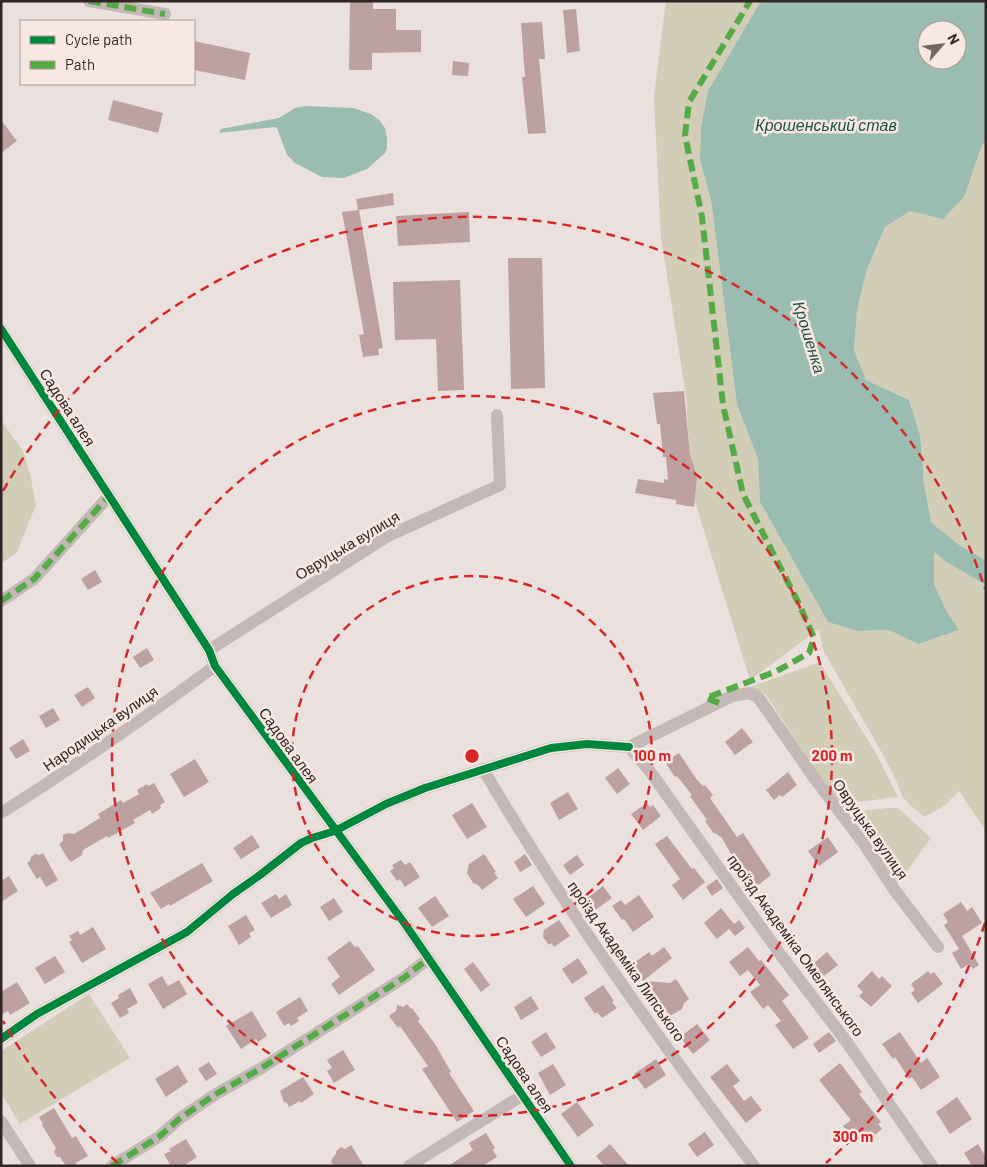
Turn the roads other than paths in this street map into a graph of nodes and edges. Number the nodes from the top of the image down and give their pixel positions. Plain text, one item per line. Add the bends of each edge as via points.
1 (89, 1) edge
2 (165, 14) dead end
3 (1, 330) edge
4 (497, 415) dead end
5 (109, 496) junction
6 (1, 601) edge
7 (209, 650) junction
8 (215, 666) junction
9 (629, 747) junction
10 (483, 769) junction
11 (1, 813) edge
12 (335, 830) junction
13 (938, 947) dead end
14 (429, 958) junction
15 (1, 1038) edge
16 (523, 1095) junction
17 (1, 1120) edge
18 (30, 1166) edge
19 (112, 1166) edge
20 (409, 1166) edge
21 (571, 1166) edge
22 (754, 1166) edge
23 (932, 1166) edge

1 - 2 street
3 - 5 street, Садова алея
4 - 7 street, Овруцька вулиця via 500,485 388,536
5 - 6 street via 34,579
5 - 7 street, Садова алея
7 - 8 street, Садова алея
8 - 11 street, Народицька вулиця via 59,777
8 - 12 street, Садова алея
9 - 10 street via 568,745
9 - 13 street, Овруцька вулиця via 732,696 749,693 758,697
9 - 23 street, проїзд Академіка Омелянського via 846,1041
10 - 12 street via 386,804
10 - 22 street, проїзд Академіка Липського via 552,882
12 - 14 street, Садова алея
12 - 15 street via 302,843 187,932 37,1014
14 - 16 street, Садова алея
14 - 19 street via 405,977 216,1094 160,1136
16 - 20 street
16 - 21 street, Садова алея
17 - 18 street

